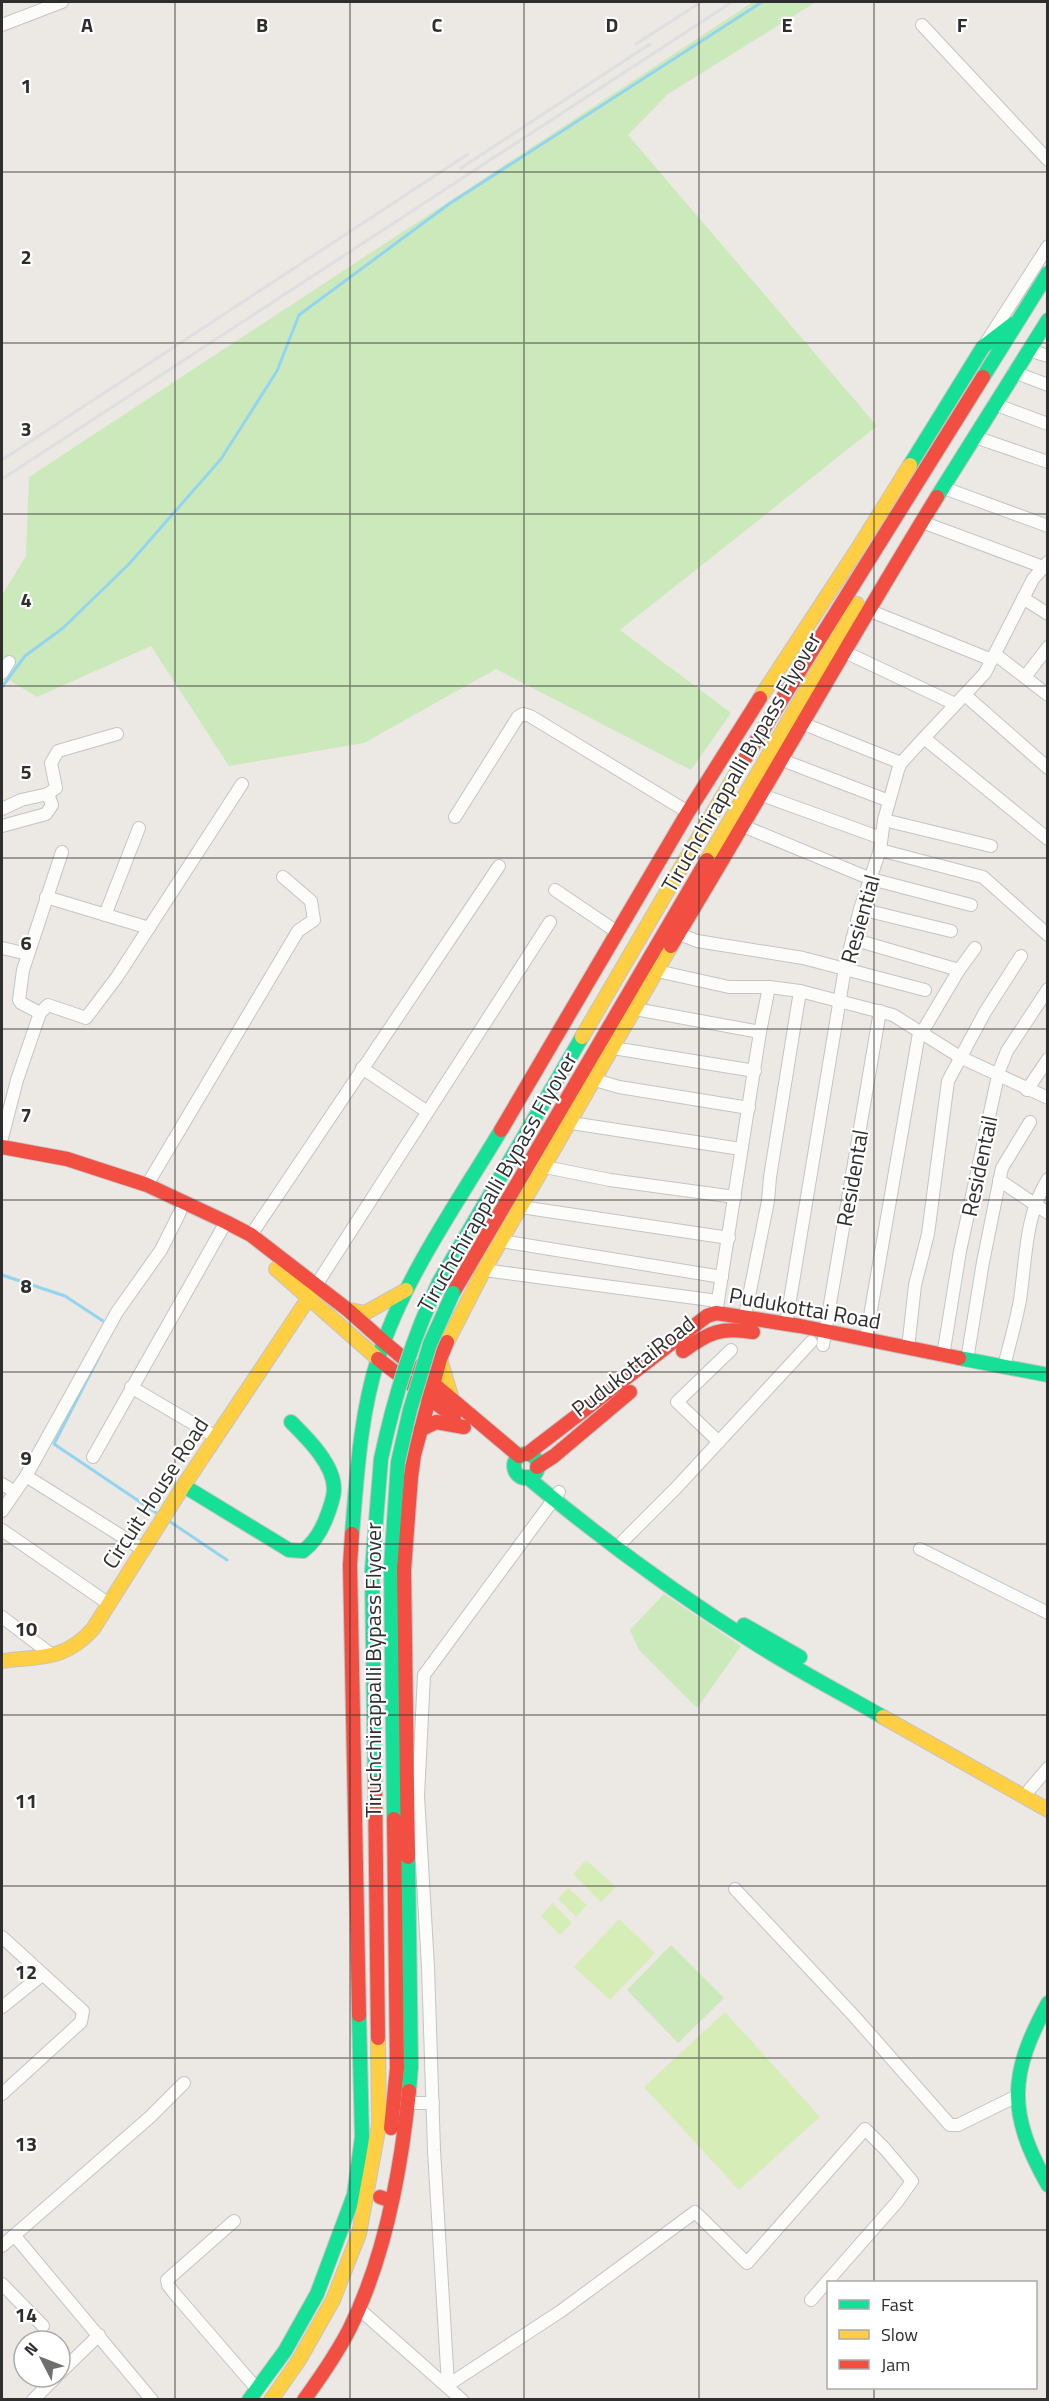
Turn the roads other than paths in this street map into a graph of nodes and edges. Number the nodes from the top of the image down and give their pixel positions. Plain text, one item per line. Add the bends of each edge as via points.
1 (62, 2) edge
2 (2, 25) edge
3 (922, 25) dead end
4 (1047, 160) edge
5 (1047, 246) edge
6 (1047, 273) edge
7 (1047, 298) edge
8 (1018, 320) junction
9 (1047, 320) edge
10 (983, 346) junction
11 (1029, 350) junction
12 (1047, 356) edge
13 (1014, 372) junction
14 (1047, 385) edge
15 (994, 404) junction
16 (1047, 424) edge
17 (975, 436) junction
18 (1047, 462) edge
19 (944, 488) junction
20 (921, 522) junction
21 (1047, 526) edge
22 (1045, 564) edge
23 (1023, 598) junction
24 (868, 610) junction
25 (1047, 614) edge
26 (1047, 647) edge
27 (845, 652) junction
28 (993, 657) junction
29 (9, 663) dead end
30 (2, 673) edge
31 (1025, 677) junction
32 (965, 695) junction
33 (1047, 695) edge
34 (955, 704) junction
35 (804, 724) junction
36 (117, 734) dead end
37 (924, 738) junction
38 (782, 760) junction
39 (901, 763) junction
40 (1047, 768) edge
41 (242, 784) dead end
42 (48, 794) junction
43 (762, 795) junction
44 (890, 801) junction
45 (2, 808) edge
46 (688, 812) junction
47 (455, 818) dead end
48 (884, 820) junction
49 (2, 826) edge
50 (743, 826) junction
51 (139, 828) dead end
52 (1047, 839) edge
53 (881, 844) junction
54 (991, 846) dead end
55 (62, 852) dead end
56 (500, 866) dead end
57 (283, 878) dead end
58 (871, 879) junction
59 (555, 890) dead end
60 (46, 897) junction
61 (971, 905) dead end
62 (860, 909) junction
63 (105, 915) junction
64 (550, 922) dead end
65 (149, 928) junction
66 (951, 931) dead end
67 (617, 932) junction
68 (679, 934) junction
69 (1047, 935) edge
70 (852, 939) junction
71 (2, 948) edge
72 (975, 948) dead end
73 (28, 954) junction
74 (1021, 956) dead end
75 (845, 968) junction
76 (959, 970) junction
77 (657, 971) junction
78 (769, 987) junction
79 (1047, 989) edge
80 (925, 990) dead end
81 (800, 991) junction
82 (840, 1002) junction
83 (635, 1009) junction
84 (880, 1011) junction
85 (40, 1013) junction
86 (760, 1032) junction
87 (920, 1034) junction
88 (613, 1048) junction
89 (960, 1057) junction
90 (1047, 1059) edge
91 (362, 1068) junction
92 (755, 1071) junction
93 (998, 1077) junction
94 (595, 1080) junction
95 (1027, 1090) junction
96 (1047, 1098) edge
97 (749, 1108) junction
98 (426, 1111) junction
99 (1030, 1122) dead end
100 (571, 1123) junction
101 (2, 1138) edge
102 (2, 1147) edge
103 (741, 1149) junction
104 (2, 1158) edge
105 (545, 1167) junction
106 (1047, 1179) edge
107 (999, 1180) junction
108 (147, 1185) junction
109 (735, 1197) junction
110 (1035, 1204) junction
111 (521, 1207) junction
112 (180, 1212) junction
113 (1047, 1213) edge
114 (223, 1227) junction
115 (251, 1235) junction
116 (729, 1239) junction
117 (501, 1241) junction
118 (484, 1270) junction
119 (722, 1277) junction
120 (313, 1290) junction
121 (406, 1290) junction
122 (717, 1307) junction
123 (348, 1310) junction
124 (461, 1312) junction
125 (745, 1316) junction
126 (786, 1324) junction
127 (866, 1339) junction
128 (820, 1340) junction
129 (384, 1342) junction
130 (908, 1348) junction
131 (731, 1350) dead end
132 (943, 1356) junction
133 (378, 1359) junction
134 (440, 1359) junction
135 (967, 1360) junction
136 (918, 1364) dead end
137 (1004, 1367) junction
138 (1046, 1370) edge
139 (432, 1381) junction
140 (131, 1387) junction
141 (428, 1397) junction
142 (452, 1398) junction
143 (291, 1422) dead end
144 (468, 1427) junction
145 (420, 1430) junction
146 (216, 1437) junction
147 (492, 1441) junction
148 (719, 1443) junction
149 (361, 1444) junction
150 (414, 1455) junction
151 (93, 1457) dead end
152 (520, 1459) junction
153 (533, 1472) junction
154 (26, 1476) junction
155 (2, 1484) edge
156 (184, 1486) junction
157 (15, 1492) junction
158 (556, 1496) junction
159 (2, 1511) edge
160 (2, 1530) edge
161 (623, 1541) junction
162 (920, 1548) dead end
163 (142, 1549) junction
164 (650, 1567) junction
165 (109, 1604) junction
166 (1047, 1613) edge
167 (2, 1617) edge
168 (52, 1655) junction
169 (2, 1660) edge
170 (934, 1740) junction
171 (1047, 1768) edge
172 (1030, 1790) junction
173 (1047, 1799) edge
174 (1047, 1810) edge
175 (735, 1889) dead end
176 (3, 1941) edge
177 (42, 1975) junction
178 (1047, 2003) edge
179 (2, 2007) edge
180 (184, 2083) dead end
181 (2, 2094) edge
182 (1017, 2096) junction
183 (408, 2103) junction
184 (433, 2103) junction
185 (1047, 2185) edge
186 (373, 2197) junction
187 (234, 2221) dead end
188 (14, 2235) junction
189 (364, 2236) junction
190 (2, 2246) edge
191 (828, 2281) edge
192 (827, 2282) edge
193 (2, 2284) edge
194 (811, 2300) dead end
195 (358, 2308) junction
196 (43, 2325) dead end
197 (99, 2335) junction
198 (72, 2361) edge
199 (448, 2385) junction
200 (44, 2389) edge
201 (253, 2394) edge
202 (33, 2400) edge
203 (152, 2400) edge
204 (271, 2400) edge
205 (287, 2400) edge
206 (304, 2400) edge
207 (462, 2400) edge

1 - 2 street
3 - 4 street
5 - 10 street
6 - 8 main road, Tiruchchirappalli Bypass Flyover
7 - 186 main road, Tiruchchirappalli Bypass Flyover, bridge via 871,579 453,1293 430,1344 399,1462 391,1567 397,2068
8 - 10 main road
8 - 186 main road, Tiruchchirappalli Bypass Flyover, bridge via 766,722 439,1282 414,1338 393,1403 381,1459 372,1571 379,2114
9 - 11 main road
10 - 46 main road
11 - 12 street
11 - 13 main road
13 - 14 street
13 - 15 main road
15 - 16 street
15 - 17 main road
17 - 18 street
17 - 19 main road
19 - 20 main road
19 - 21 street
20 - 22 street
20 - 24 main road
22 - 23 street, Resiential
23 - 25 street
23 - 28 street, Resiential
24 - 27 main road
24 - 28 street
26 - 31 street
27 - 34 street
27 - 35 main road
28 - 31 street
28 - 32 street, Resiential
29 - 30 street
31 - 33 street
32 - 34 street, Resiential
32 - 40 street
34 - 37 street, Resiential
35 - 38 main road
35 - 39 street
36 - 42 street via 58,751 51,763 56,788
37 - 39 street, Resiential
37 - 52 street
38 - 43 main road
38 - 44 street
39 - 44 street, Resiential
41 - 65 street
42 - 45 street
42 - 49 street via 52,806 46,814
43 - 50 main road
43 - 53 street
44 - 48 street, Resiential
46 - 47 street via 523,714
46 - 67 main road
48 - 53 street, Resiential
48 - 54 street
50 - 58 street
50 - 68 main road
51 - 63 street
53 - 58 street, Resiential
53 - 69 street via 983,877
55 - 60 street
56 - 91 street
57 - 108 street via 310,901 314,920 298,931
58 - 61 street
58 - 62 street, Resiential
59 - 67 street
60 - 63 street
60 - 73 street
62 - 66 street
62 - 70 street, Resiential
63 - 65 street
64 - 98 street
65 - 85 street via 86,1018 54,1005
67 - 121 main road
68 - 75 street via 697,941
68 - 77 main road
70 - 75 street, Resiential
70 - 76 street
71 - 73 street
72 - 76 street
73 - 85 street via 19,1000
74 - 89 street
75 - 80 street
75 - 82 street, Resiential
76 - 87 street
77 - 78 street via 729,987
77 - 83 main road
78 - 81 street
78 - 86 street
79 - 93 street, Residentail via 1007,1051
81 - 82 street
81 - 125 street via 768,1201
82 - 84 street
82 - 126 street, Resiential
83 - 86 street
83 - 88 main road
84 - 87 street via 893,1015
84 - 128 street, Residental
85 - 101 street
86 - 92 street
87 - 89 street
87 - 127 street
88 - 92 street
88 - 94 main road
89 - 93 street
89 - 130 street via 948,1082
90 - 95 street
91 - 98 street
91 - 115 street
92 - 97 street
93 - 95 street
93 - 132 street, Residentail via 960,1251
94 - 97 street
94 - 100 main road
95 - 96 street
97 - 103 street
98 - 120 street
99 - 107 street via 1002,1168
100 - 103 street
100 - 105 main road
102 - 108 main road via 68,1159
103 - 109 street
104 - 112 main road via 64,1170
105 - 109 street
105 - 111 main road
106 - 110 street
107 - 110 street
107 - 135 street
108 - 114 main road
109 - 116 street
110 - 113 street
110 - 137 street
111 - 116 street
111 - 117 main road
112 - 114 main road
112 - 154 street via 161,1250 117,1312
114 - 115 main road
114 - 120 main road
114 - 140 street
115 - 120 main road
116 - 119 street
117 - 118 main road
117 - 119 street
118 - 122 street
118 - 124 main road
119 - 122 street
120 - 123 main road
120 - 133 main road via 354,1340
120 - 146 main road, Circuit House Road
121 - 123 main road via 365,1313
121 - 124 main road
121 - 129 main road
122 - 125 main road, Pudukottai Road
122 - 152 main road, Pudukottai Road
123 - 129 main road
124 - 134 main road
125 - 126 main road, Pudukottai Road
126 - 128 main road, Pudukottai Road
127 - 128 main road, Pudukottai Road
127 - 130 main road, Pudukottai Road
128 - 136 main road, PudukottaiRoad
128 - 148 street
128 - 153 main road, PudukottaiRoad via 728,1328 712,1331
129 - 133 main road
129 - 139 main road
130 - 132 main road, Pudukottai Road
131 - 148 street via 677,1402
132 - 135 main road, Pudukottai Road
133 - 141 main road
133 - 149 main road
134 - 139 main road
134 - 142 main road
135 - 137 main road, Pudukottai Road
137 - 138 main road, Pudukottai Road
139 - 141 main road
139 - 142 main road
140 - 146 street
140 - 151 street
141 - 144 main road
141 - 145 main road
142 - 147 main road
143 - 156 main road via 304,1434 334,1488 327,1519 303,1551 283,1546
144 - 145 main road via 440,1421
144 - 147 main road
145 - 150 main road
146 - 156 main road, Circuit House Road
147 - 152 main road
148 - 161 street
149 - 150 main road
149 - 186 main road via 350,1565 362,2137
150 - 183 main road via 404,1570 411,2067
152 - 153 main road via 536,1459
152 - 153 main road via 517,1474
153 - 158 main road
154 - 157 street
154 - 163 street
155 - 157 street
156 - 163 main road, Circuit House Road
157 - 159 street
158 - 161 main road
158 - 164 main road
158 - 184 street via 424,1675 418,1796
160 - 165 street
161 - 164 main road
162 - 166 street
163 - 165 main road, Circuit House Road
164 - 170 main road
165 - 168 main road, Circuit House Road via 75,1647
167 - 168 street
168 - 169 main road, Circuit House Road
170 - 172 main road
170 - 174 main road
171 - 172 street
172 - 173 main road
175 - 182 street via 950,2124 958,2125
176 - 177 street
177 - 179 street
177 - 181 street via 83,2011 83,2017
178 - 182 main road via 1020,2067
180 - 188 street
182 - 185 main road via 1025,2136
183 - 184 street
183 - 186 main road
184 - 199 street
186 - 189 main road, Tiruchchirappalli Bypass Flyover
186 - 195 main road via 381,2241
186 - 201 main road via 285,2351
187 - 201 street via 167,2280
188 - 190 street
188 - 197 street
189 - 204 main road via 299,2360
189 - 205 main road, Tiruchchirappalli Bypass Flyover via 346,2304
191 - 199 street via 912,2181 865,2129 747,2263 695,2212 561,2311
192 - 194 street
193 - 196 street
195 - 199 street
195 - 206 main road
197 - 198 street
197 - 203 street
199 - 207 street
200 - 202 street

